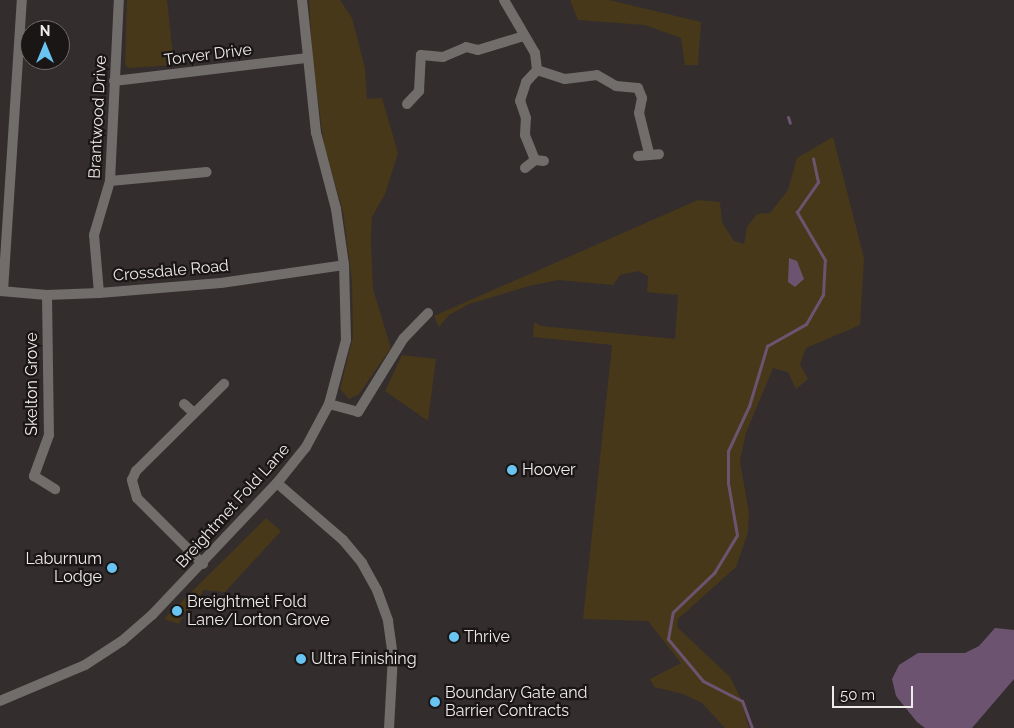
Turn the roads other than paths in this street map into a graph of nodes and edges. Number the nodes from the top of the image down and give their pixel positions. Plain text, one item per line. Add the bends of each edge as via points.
1 (22, 0) edge
2 (119, 0) edge
3 (302, 0) edge
4 (504, 0) edge
5 (524, 36) junction
6 (306, 58) junction
7 (537, 70) junction
8 (114, 81) junction
9 (407, 107) dead end
10 (638, 156) dead end
11 (526, 168) dead end
12 (207, 172) dead end
13 (110, 182) junction
14 (344, 265) junction
15 (1, 291) edge
16 (98, 293) junction
17 (47, 294) junction
18 (428, 313) dead end
19 (224, 384) dead end
20 (184, 404) dead end
21 (329, 404) junction
22 (194, 413) junction
23 (277, 483) junction
24 (54, 489) dead end
25 (204, 564) junction
26 (0, 701) edge
27 (389, 728) edge

1 - 15 street
2 - 8 street, Brantwood Drive
3 - 6 street, Breightmet Fold Lane
4 - 5 street
5 - 7 street via 535,54
5 - 9 street via 478,50 466,47 443,57 416,53 419,91
6 - 8 street, Torver Drive
6 - 14 street, Breightmet Fold Lane via 316,133 336,209
7 - 10 street via 565,78 597,74 616,86 638,88 642,98 639,113 654,154
7 - 11 street via 526,82 520,101 526,118 525,135 540,161
8 - 13 street, Brantwood Drive
12 - 13 street
13 - 16 street, Brantwood Drive via 94,227
14 - 16 street, Crossdale Road via 221,283
14 - 21 street, Breightmet Fold Lane via 346,340
15 - 17 street, Crossdale Road
16 - 17 street, Crossdale Road
17 - 24 street, Skelton Grove via 49,428 47,443 34,476
18 - 21 street via 414,324 358,412
19 - 22 street
20 - 22 street
21 - 23 street, Breightmet Fold Lane via 306,446
22 - 25 street via 136,471 132,486 137,498
23 - 25 street, Breightmet Fold Lane
23 - 27 street via 343,540 362,563 377,590 388,621 393,655
25 - 26 street, Breightmet Fold Lane via 122,641 85,665

